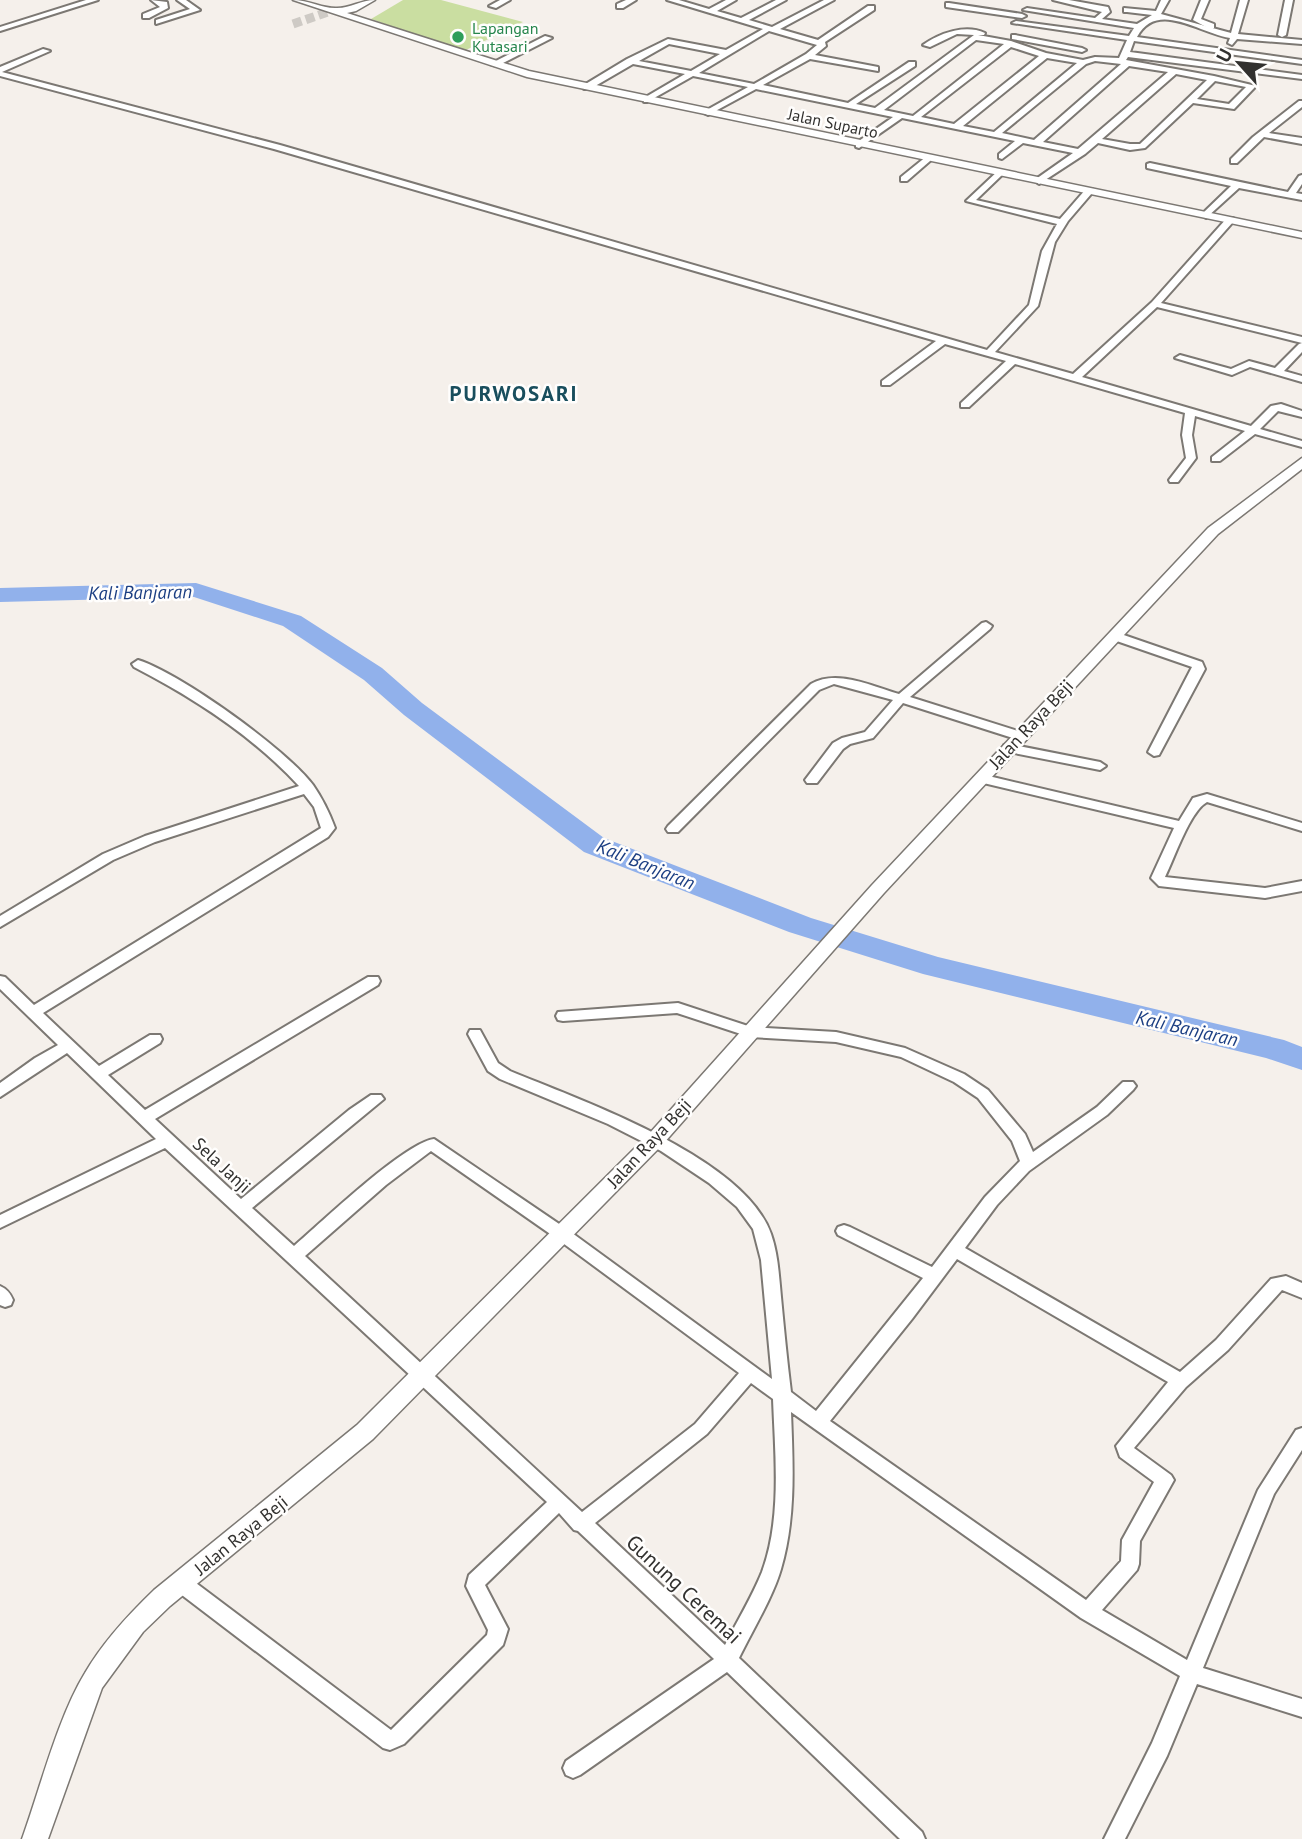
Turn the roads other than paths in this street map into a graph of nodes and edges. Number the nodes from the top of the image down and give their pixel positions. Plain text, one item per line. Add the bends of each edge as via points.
1 (94, 0) edge
2 (155, 0) edge
3 (181, 0) edge
4 (298, 0) edge
5 (506, 0) edge
6 (632, 0) edge
7 (671, 0) edge
8 (732, 0) edge
9 (782, 0) edge
10 (830, 0) edge
11 (995, 0) edge
12 (1037, 0) edge
13 (1057, 0) edge
14 (1165, 0) edge
15 (1205, 0) edge
16 (1244, 0) edge
17 (1289, 0) edge
18 (366, 3) edge
19 (948, 5) edge
20 (493, 6) dead end
21 (620, 6) dead end
22 (871, 8) dead end
23 (331, 10) junction
24 (1127, 10) dead end
25 (709, 12) junction
26 (146, 16) dead end
27 (1022, 16) junction
28 (363, 20) junction
29 (1097, 20) junction
30 (741, 21) junction
31 (978, 21) junction
32 (159, 22) dead end
33 (1185, 23) junction
34 (1140, 27) junction
35 (0, 29) edge
36 (770, 29) junction
37 (1094, 34) junction
38 (1236, 35) junction
39 (1282, 35) junction
40 (1302, 37) edge
41 (548, 38) dead end
42 (1007, 40) junction
43 (1133, 40) junction
44 (820, 42) junction
45 (1302, 43) edge
46 (927, 45) dead end
47 (1174, 46) junction
48 (46, 51) dead end
49 (728, 53) junction
50 (1229, 53) junction
51 (1045, 55) junction
52 (808, 56) junction
53 (1081, 56) junction
54 (1124, 60) junction
55 (630, 61) junction
56 (1302, 62) edge
57 (494, 64) junction
58 (912, 64) dead end
59 (1223, 67) junction
60 (875, 69) dead end
61 (0, 72) edge
62 (1173, 72) junction
63 (690, 74) junction
64 (1302, 76) edge
65 (1214, 78) junction
66 (587, 87) junction
67 (755, 87) junction
68 (647, 100) junction
69 (1191, 100) junction
70 (1302, 103) edge
71 (848, 106) junction
72 (877, 111) junction
73 (708, 113) junction
74 (901, 115) junction
75 (915, 118) junction
76 (957, 126) junction
77 (996, 134) junction
78 (1265, 135) junction
79 (1022, 139) junction
80 (1096, 141) junction
81 (1302, 141) edge
82 (1037, 142) junction
83 (859, 145) junction
84 (1081, 152) junction
85 (1002, 156) dead end
86 (927, 159) junction
87 (1234, 162) dead end
88 (1150, 166) dead end
89 (999, 173) junction
90 (1302, 178) edge
91 (904, 179) dead end
92 (1045, 183) junction
93 (1237, 185) junction
94 (1088, 191) junction
95 (1290, 195) junction
96 (1302, 197) edge
97 (1206, 215) junction
98 (1230, 220) junction
99 (1061, 222) junction
100 (1302, 235) edge
101 (1155, 303) junction
102 (1302, 340) edge
103 (942, 341) junction
104 (1302, 346) edge
105 (988, 354) junction
106 (1180, 358) dead end
107 (1013, 361) junction
108 (1278, 371) junction
109 (1074, 379) junction
110 (1302, 379) edge
111 (886, 383) dead end
112 (965, 405) dead end
113 (1190, 412) junction
114 (1302, 414) edge
115 (1253, 430) junction
116 (1302, 444) edge
117 (1216, 459) dead end
118 (1302, 462) edge
119 (1174, 480) dead end
120 (986, 626) dead end
121 (1115, 636) junction
122 (138, 664) dead end
123 (901, 698) junction
124 (1015, 742) junction
125 (1154, 752) dead end
126 (1100, 766) dead end
127 (979, 778) junction
128 (811, 780) dead end
129 (308, 788) junction
130 (1182, 826) junction
131 (1302, 827) edge
132 (673, 829) dead end
133 (1302, 886) edge
134 (0, 922) edge
135 (0, 981) edge
136 (373, 981) dead end
137 (33, 1012) junction
138 (563, 1016) dead end
139 (750, 1032) junction
140 (475, 1034) dead end
141 (155, 1039) dead end
142 (68, 1046) junction
143 (98, 1074) junction
144 (1128, 1086) dead end
145 (0, 1091) edge
146 (376, 1099) dead end
147 (144, 1118) junction
148 (656, 1139) junction
149 (166, 1140) junction
150 (1029, 1163) junction
151 (241, 1209) junction
152 (0, 1222) edge
153 (844, 1231) dead end
154 (562, 1234) junction
155 (953, 1249) junction
156 (293, 1258) junction
157 (934, 1276) junction
158 (1302, 1291) edge
159 (750, 1372) junction
160 (422, 1373) junction
161 (1180, 1381) junction
162 (776, 1390) junction
163 (818, 1422) junction
164 (1302, 1435) edge
165 (558, 1503) junction
166 (580, 1524) junction
167 (181, 1583) junction
168 (1088, 1612) junction
169 (728, 1660) junction
170 (1192, 1673) junction
171 (1302, 1708) edge
172 (573, 1768) dead end
173 (35, 1839) edge
174 (915, 1839) edge
175 (1114, 1839) edge

1 - 35 street
2 - 26 street via 164,8
3 - 32 street via 196,10
4 - 23 street, Jalan Suparto
5 - 20 street
6 - 21 street
7 - 25 street
8 - 25 street
9 - 30 street
10 - 36 street
11 - 31 street
12 - 27 street
13 - 29 street via 1105,9
14 - 24 street via 1157,13
15 - 38 street via 1197,20
16 - 38 street
17 - 39 street via 1290,16
18 - 23 street
18 - 28 street via 360,15
19 - 31 street
22 - 44 street
23 - 28 street, Jalan Suparto
25 - 30 street
27 - 29 street
27 - 31 street
27 - 37 street
27 - 42 street
28 - 57 street, Jalan Suparto
29 - 34 street
30 - 36 street
31 - 42 street
31 - 46 street
33 - 34 street via 1154,17
33 - 38 street
33 - 47 street
34 - 43 street
36 - 44 street
36 - 49 street
37 - 43 street
37 - 53 street
38 - 39 street
38 - 45 street
38 - 50 street
39 - 40 street
41 - 57 street
42 - 51 street
42 - 53 street
42 - 72 street via 972,38
42 - 75 street
43 - 47 street
43 - 54 street
44 - 52 street via 824,45
47 - 50 street
48 - 61 street
49 - 55 street via 671,40
49 - 63 street
50 - 56 street
50 - 59 street
51 - 53 street
51 - 76 street
52 - 60 street
52 - 67 street
53 - 54 street
53 - 77 street
54 - 59 street
54 - 62 street
54 - 82 street
55 - 63 street
55 - 66 street
57 - 66 street, Jalan Suparto
58 - 71 street
59 - 64 street
61 - 103 street
62 - 65 street
62 - 80 street
63 - 67 street
63 - 68 street
65 - 69 street
65 - 69 street via 1252,86 1231,107
66 - 68 street, Jalan Suparto
67 - 71 street
67 - 73 street
68 - 73 street, Jalan Suparto
69 - 80 street via 1137,148
70 - 78 street
71 - 72 street
72 - 74 street
73 - 83 street, Jalan Suparto
74 - 75 street
74 - 83 street
75 - 76 street
76 - 77 street
77 - 79 street
78 - 81 street
78 - 87 street
79 - 82 street
79 - 85 street
80 - 84 street
82 - 84 street
83 - 86 street, Jalan Suparto
84 - 92 street via 1081,157
86 - 89 street, Jalan Suparto
86 - 91 street
88 - 93 street
89 - 92 street, Jalan Suparto
89 - 99 street via 970,201
90 - 95 street
92 - 94 street, Jalan Suparto
93 - 95 street
93 - 97 street
94 - 97 street, Jalan Suparto
94 - 99 street
95 - 96 street
97 - 98 street, Jalan Suparto
98 - 100 street, Jalan Suparto
98 - 101 street
99 - 105 street via 1048,250 1037,298
101 - 102 street
101 - 109 street
103 - 105 street
103 - 111 street
104 - 108 street
105 - 107 street
106 - 108 street via 1232,372 1249,363
107 - 109 street
107 - 112 street
108 - 110 street
109 - 113 street
113 - 115 street
113 - 119 street via 1191,458
114 - 115 street via 1278,407
115 - 116 street
115 - 117 street
118 - 121 street, Jalan Raya Beji via 1213,531
120 - 123 street
121 - 124 street, Jalan Raya Beji
121 - 125 street via 1198,665
122 - 129 street via 245,729
123 - 124 street
123 - 128 street via 870,736 838,746
123 - 132 street via 825,681
124 - 126 street
124 - 127 street, Jalan Raya Beji
127 - 130 street
127 - 139 street, Jalan Raya Beji
129 - 134 street via 150,839 108,858
129 - 137 street via 328,825 323,834
130 - 131 street via 1196,804 1207,798
130 - 133 street via 1158,878 1164,883 1265,894
135 - 137 street, Sela Janji
136 - 147 street
137 - 142 street, Sela Janji
138 - 139 street via 678,1008
139 - 148 street, Jalan Raya Beji
139 - 150 street via 861,1041 925,1062 984,1094 1020,1139
140 - 148 street via 493,1067 505,1075
141 - 143 street
142 - 143 street, Sela Janji
142 - 145 street
143 - 147 street, Sela Janji
144 - 150 street via 1102,1111
146 - 151 street
147 - 149 street, Sela Janji
148 - 154 street, Jalan Raya Beji
148 - 162 street via 736,1196 756,1219 769,1260
149 - 151 street, Sela Janji
149 - 152 street
150 - 155 street
151 - 156 street, Sela Janji
153 - 157 street
154 - 156 street via 434,1145 380,1181
154 - 159 street
154 - 160 street, Jalan Raya Beji
155 - 157 street
155 - 161 street
156 - 160 street, Sela Janji
157 - 163 street
158 - 161 street via 1277,1284 1222,1345
159 - 162 street
159 - 166 street via 701,1429
160 - 165 street, Gunung Ceremai
160 - 167 street, Jalan Raya Beji via 365,1432
161 - 168 street via 1125,1446 1126,1452 1165,1480 1130,1540 1130,1563
162 - 163 street
162 - 169 street via 784,1477 781,1531 771,1572
163 - 168 street
164 - 170 street via 1267,1490
165 - 166 street, Gunung Ceremai
165 - 167 street via 476,1581 498,1629 496,1639 390,1741
166 - 169 street, Gunung Ceremai
167 - 173 street, Jalan Raya Beji via 135,1624 93,1681
168 - 170 street
169 - 172 street
169 - 174 street, Gunung Ceremai
170 - 171 street
170 - 175 street

